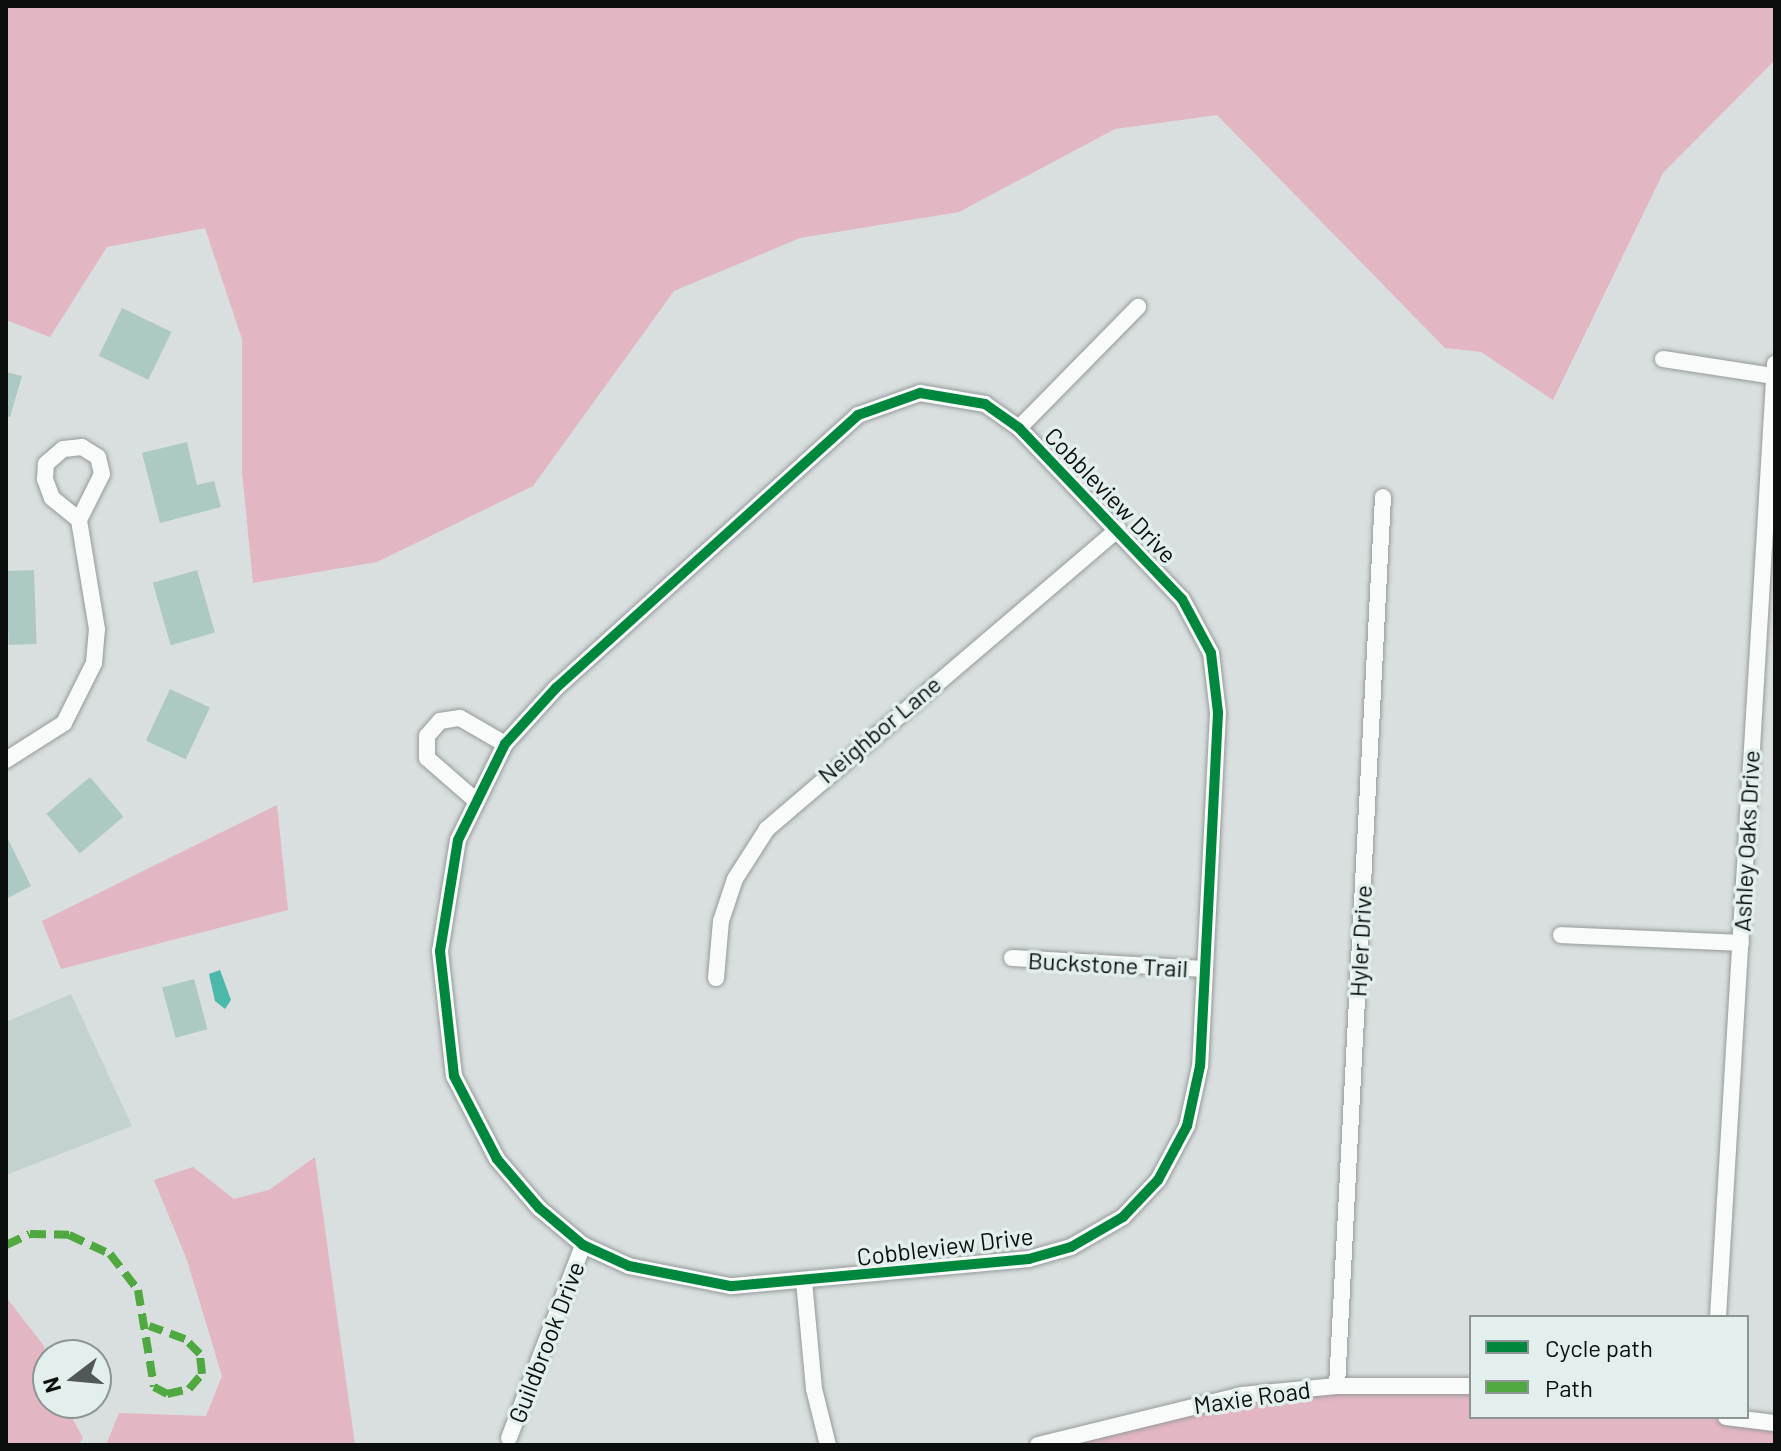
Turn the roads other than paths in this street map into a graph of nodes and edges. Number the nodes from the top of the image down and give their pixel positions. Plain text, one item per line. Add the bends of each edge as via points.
1 (1138, 307) dead end
2 (1663, 359) dead end
3 (1774, 370) edge
4 (1019, 428) junction
5 (1383, 497) dead end
6 (79, 520) dead end
7 (1118, 529) junction
8 (505, 744) junction
9 (6, 760) edge
10 (474, 799) junction
11 (1561, 935) dead end
12 (1741, 943) junction
13 (1012, 958) dead end
14 (1205, 969) junction
15 (716, 978) dead end
16 (583, 1245) junction
17 (804, 1281) junction
18 (1718, 1315) edge
19 (1337, 1386) junction
20 (1469, 1386) edge
21 (1742, 1419) edge
22 (1775, 1423) edge
23 (509, 1438) dead end
24 (828, 1445) edge
25 (1038, 1445) edge

1 - 4 street
2 - 3 street
3 - 12 street, Ashley Oaks Drive
4 - 7 street, Cobbleview Drive
4 - 8 street, Cobbleview Drive via 985,404 941,393 896,397 858,415 556,688
5 - 19 street, Hyler Drive
6 - 9 street via 97,629 94,663 64,723
7 - 14 street, Cobbleview Drive via 1192,614 1216,674
7 - 15 street, Neighbor Lane via 767,829 735,879 721,921
8 - 10 street, Cobbleview Drive
8 - 10 street via 460,718 440,721 427,736 432,765
10 - 16 street, Cobbleview Drive via 445,898 440,951 454,1076 497,1159
11 - 12 street
12 - 18 street, Ashley Oaks Drive
13 - 14 street, Buckstone Trail
14 - 17 street, Cobbleview Drive via 1200,1066 1187,1126 1158,1180 1123,1217 1071,1247 1029,1259
16 - 17 street, Cobbleview Drive via 674,1279 730,1286
16 - 23 street, Guildbrook Drive
17 - 24 street via 814,1389
19 - 20 street, Maxie Road
19 - 25 street, Maxie Road via 1185,1406
21 - 22 street

